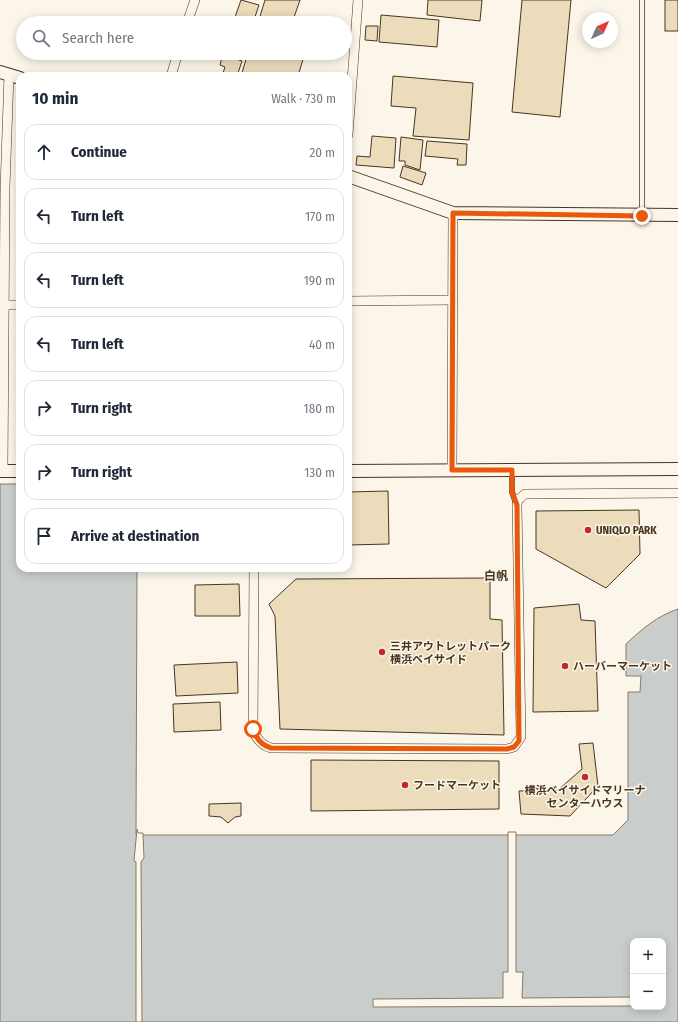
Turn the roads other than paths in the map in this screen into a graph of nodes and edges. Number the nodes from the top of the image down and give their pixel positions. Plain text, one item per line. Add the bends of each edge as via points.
1 (195, 0) edge
2 (358, 0) edge
3 (642, 0) edge
4 (189, 16) edge
5 (176, 60) edge
6 (172, 72) edge
7 (10, 75) edge
8 (352, 81) edge
9 (352, 177) edge
10 (3, 188) edge
11 (453, 213) junction
12 (678, 215) edge
13 (642, 216) junction
14 (453, 300) junction
15 (352, 301) edge
16 (2, 305) edge
17 (16, 305) edge
18 (678, 469) edge
19 (452, 470) junction
20 (512, 470) junction
21 (2, 471) edge
22 (16, 471) edge
23 (352, 471) edge
24 (678, 493) edge
25 (517, 505) junction
26 (254, 572) edge

1 - 4 street
2 - 8 street
3 - 13 lane
5 - 6 street
7 - 10 street
9 - 11 street
10 - 16 street
11 - 13 street
11 - 14 street
12 - 13 street
14 - 15 street
14 - 19 street
16 - 17 street
16 - 21 street
18 - 20 street
19 - 20 street
19 - 23 street
20 - 25 lane via 512,492
21 - 22 street
24 - 25 street via 525,494 518,500
25 - 26 street via 521,737 514,747 507,749 265,746 255,736 253,729

